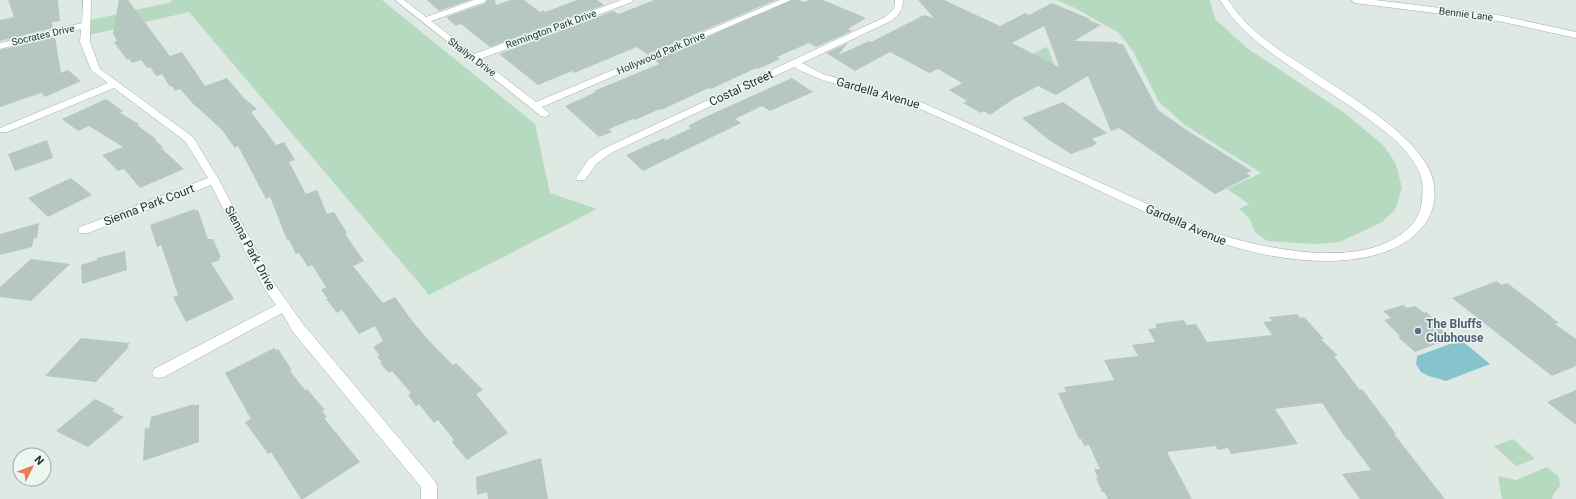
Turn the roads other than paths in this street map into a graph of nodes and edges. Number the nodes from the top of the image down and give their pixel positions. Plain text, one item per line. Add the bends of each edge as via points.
1 (87, 0) edge
2 (400, 0) edge
3 (482, 0) edge
4 (629, 0) edge
5 (787, 0) edge
6 (899, 0) edge
7 (1224, 0) edge
8 (1355, 0) edge
9 (1425, 0) edge
10 (1433, 10) junction
11 (425, 20) junction
12 (86, 25) junction
13 (1576, 35) edge
14 (0, 46) edge
15 (473, 58) junction
16 (795, 63) junction
17 (115, 84) junction
18 (535, 106) junction
19 (545, 114) dead end
20 (3, 130) dead end
21 (581, 178) dead end
22 (214, 180) junction
23 (84, 230) dead end
24 (284, 306) junction
25 (159, 373) dead end
26 (429, 499) edge

1 - 12 street, Sienna Park Drive
2 - 11 street, Shailyn Drive
3 - 11 street
4 - 15 street, Remington Park Drive
5 - 18 street, Hollywood Park Drive
6 - 16 street, Costal Street via 898,9 888,19
7 - 16 street, Gardella Avenue via 1238,20 1256,37 1382,123 1414,154 1426,174 1428,200 1426,214 1404,238 1380,250 1333,256 1278,253 1225,242 918,104 820,76
8 - 10 street, Bennie Lane
9 - 10 street
10 - 13 street, Bennie Lane via 1498,18
11 - 15 street, Shailyn Drive
12 - 14 street, Socrates Drive
12 - 17 street, Sienna Park Drive via 85,42 96,70
15 - 18 street, Shailyn Drive
16 - 21 street, Costal Street via 607,151 592,162
17 - 20 street
17 - 22 street, Sienna Park Drive via 189,139
18 - 19 street, Shailyn Drive
22 - 23 street, Sienna Park Court
22 - 24 street, Sienna Park Drive via 270,288
24 - 25 street
24 - 26 street, Sienna Park Drive via 298,328 430,485

